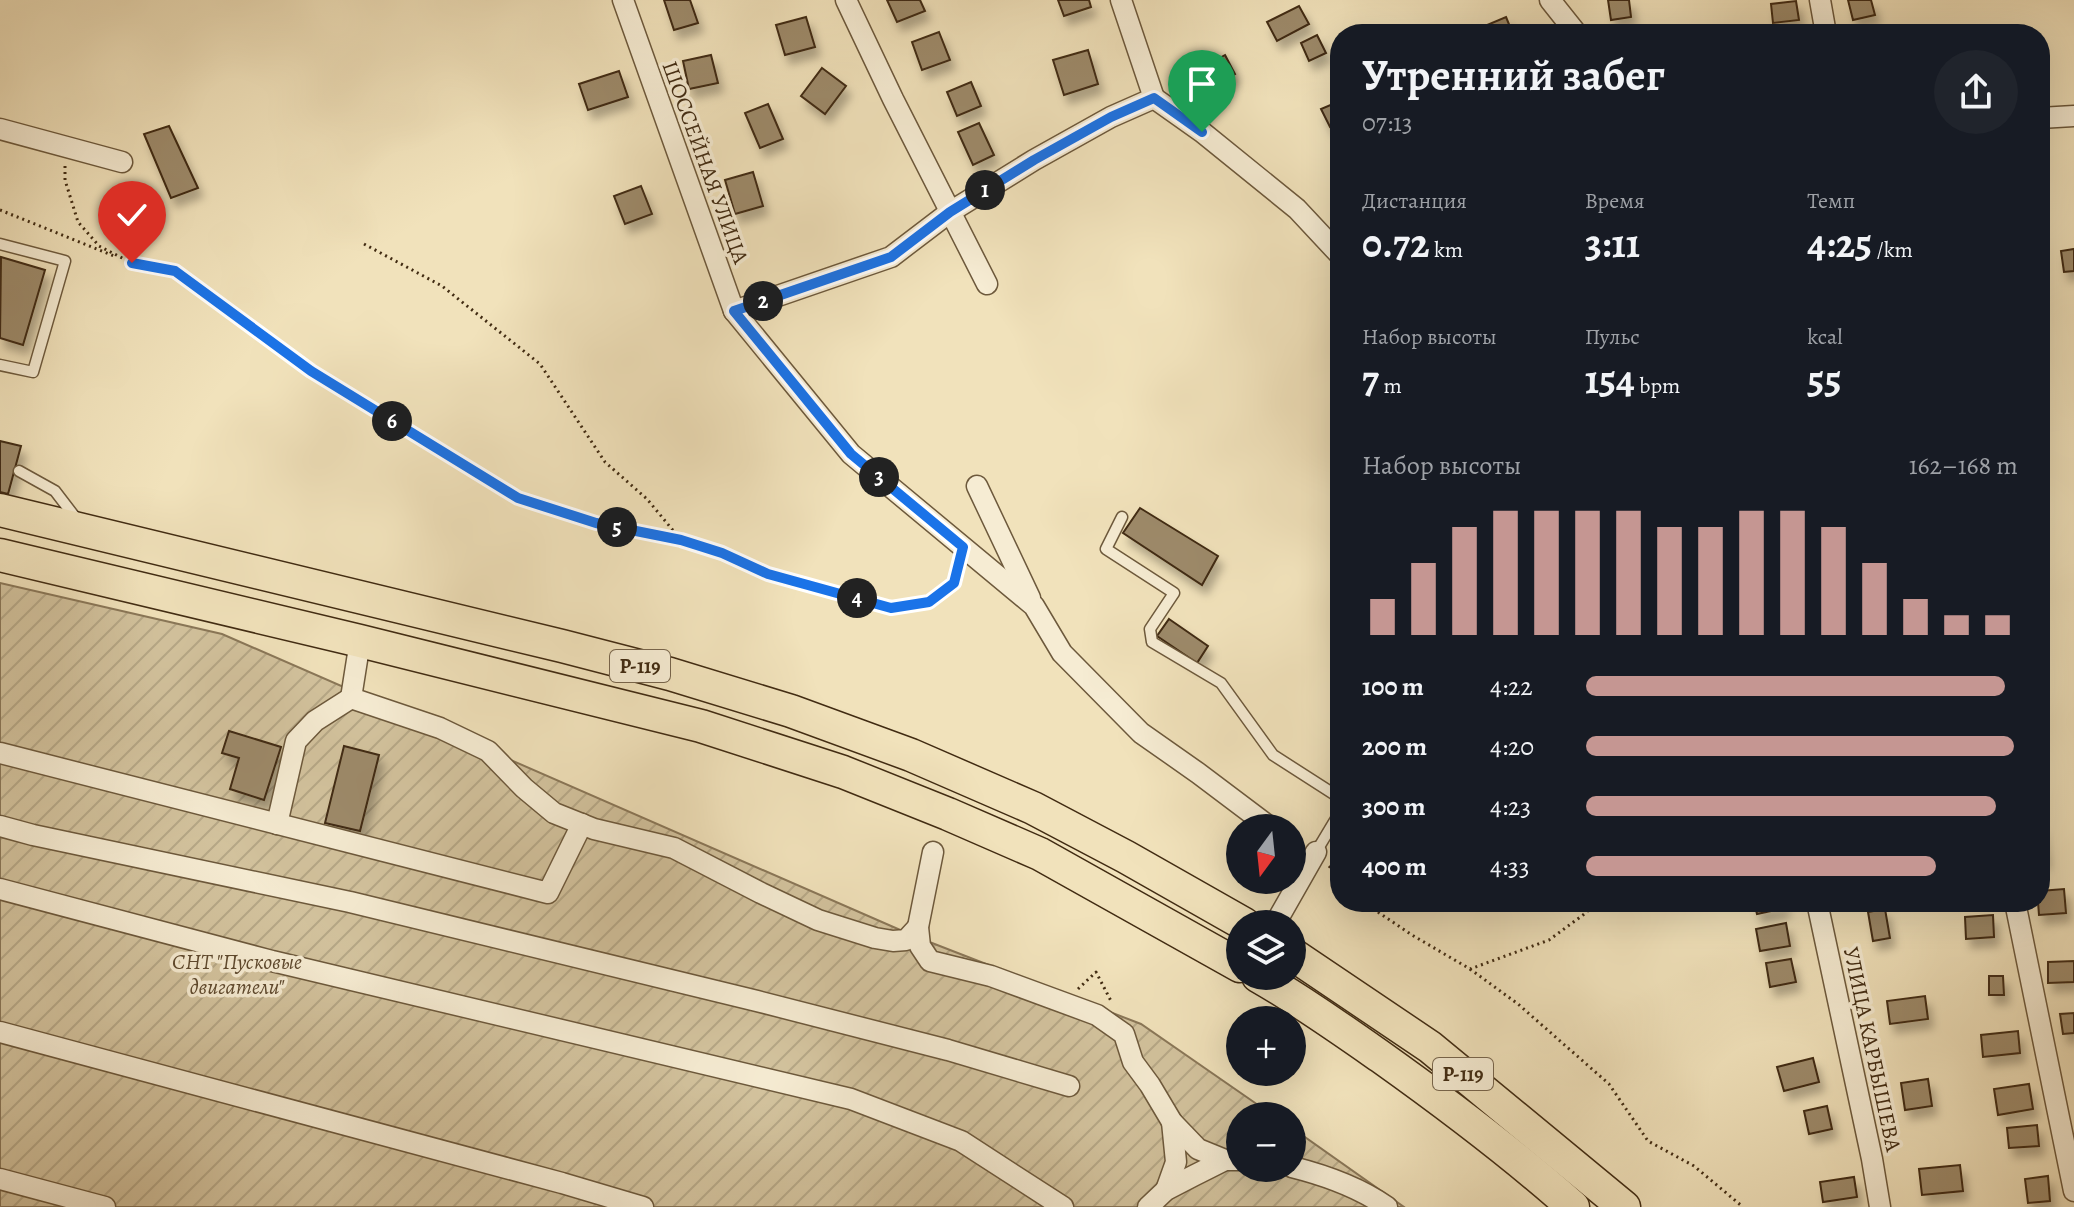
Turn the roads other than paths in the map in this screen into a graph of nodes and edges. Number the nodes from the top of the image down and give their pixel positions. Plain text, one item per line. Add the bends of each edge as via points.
1 (623, 0) edge
2 (846, 0) edge
3 (1121, 0) edge
4 (1550, 0) edge
5 (1820, 0) edge
6 (1569, 24) edge
7 (1824, 24) edge
8 (1154, 98) junction
9 (2074, 116) edge
10 (2050, 117) edge
11 (0, 129) edge
12 (122, 162) dead end
13 (950, 212) junction
14 (0, 244) edge
15 (1330, 244) edge
16 (987, 284) dead end
17 (734, 311) junction
18 (0, 365) edge
19 (19, 471) dead end
20 (977, 486) dead end
21 (0, 510) edge
22 (1122, 517) dead end
23 (83, 530) junction
24 (0, 555) edge
25 (1034, 606) junction
26 (360, 641) junction
27 (351, 698) junction
28 (0, 753) edge
29 (1330, 792) edge
30 (1252, 814) edge
31 (277, 824) junction
32 (582, 824) junction
33 (0, 826) edge
34 (1330, 829) edge
35 (933, 852) dead end
36 (1316, 852) joint
37 (1306, 860) edge
38 (0, 889) edge
39 (1819, 912) edge
40 (2017, 912) edge
41 (1226, 914) edge
42 (918, 927) junction
43 (1226, 958) edge
44 (1306, 963) edge
45 (1280, 990) edge
46 (0, 1032) edge
47 (1069, 1086) dead end
48 (1172, 1122) junction
49 (1226, 1158) edge
50 (1226, 1163) edge
51 (1306, 1170) edge
52 (0, 1179) edge
53 (1166, 1190) junction
54 (2074, 1191) edge
55 (105, 1207) edge
56 (643, 1207) edge
57 (1063, 1207) edge
58 (1148, 1207) edge
59 (1387, 1207) edge
60 (1573, 1207) edge
61 (1624, 1207) edge
62 (1880, 1207) edge

1 - 17 street, ШОССЕЙНАЯ УЛИЦА
2 - 13 street
3 - 8 street
4 - 6 street
5 - 7 street
8 - 13 street via 1046,153
8 - 15 street via 1297,209
9 - 10 street
11 - 12 street
13 - 16 street
13 - 17 street via 891,257
14 - 18 lane via 65,261 33,372
17 - 25 street, ШОССЕЙНАЯ УЛИЦА via 851,454
19 - 23 lane via 55,491
20 - 25 street
21 - 23 highway, Р-119
22 - 29 lane via 1106,549 1174,593 1150,629 1152,642 1221,683 1273,755
23 - 41 highway, Р-119 via 562,646 791,711 1033,808
24 - 26 highway, Р-119
25 - 30 street, ШОССЕЙНАЯ УЛИЦА via 1062,653 1141,733
26 - 27 street
26 - 43 highway, Р-119 via 701,726 843,772 1040,854
27 - 31 street via 315,721 296,741
27 - 32 street via 440,728 488,751 554,813
28 - 31 street
31 - 32 street via 548,893
32 - 42 street via 674,848 818,920 875,938 906,940
33 - 47 street via 350,902 742,997
34 - 36 lane
35 - 42 street
36 - 37 street
38 - 57 street via 272,961 851,1099 961,1141
39 - 62 street, УЛИЦА КАРБЫШЕВА
40 - 54 street
42 - 48 street via 920,946 930,961 991,976 1097,1015 1124,1034 1133,1062
44 - 61 highway, Р-119 via 1430,1047
45 - 60 highway, Р-119 via 1443,1101
46 - 56 street
48 - 49 street via 1198,1149
48 - 53 street via 1176,1162
50 - 53 street
51 - 59 street
52 - 55 street
53 - 58 street

